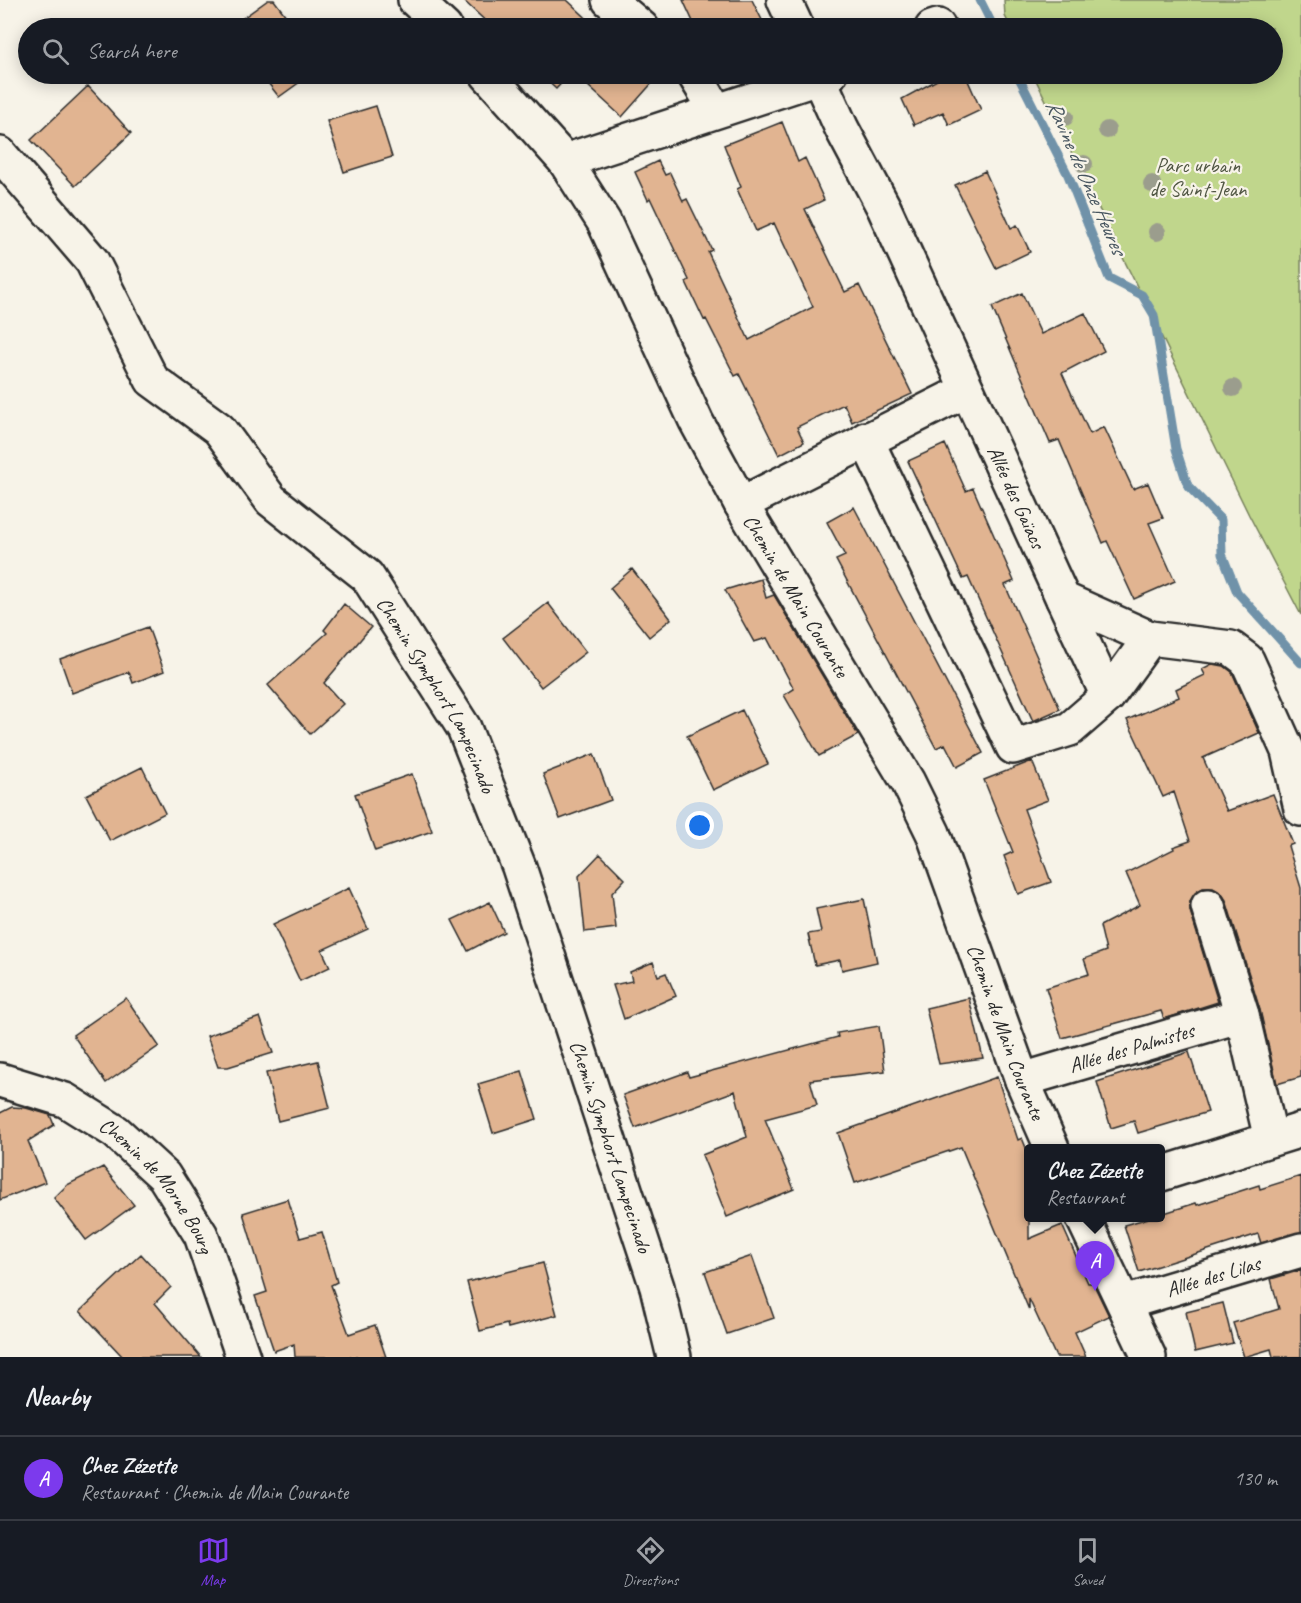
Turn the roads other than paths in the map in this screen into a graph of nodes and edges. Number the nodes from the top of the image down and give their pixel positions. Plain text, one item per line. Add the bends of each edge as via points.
1 (415, 0) edge
2 (609, 0) edge
3 (784, 0) edge
4 (434, 18) edge
5 (630, 18) edge
6 (792, 18) edge
7 (496, 84) edge
8 (700, 84) edge
9 (795, 84) edge
10 (825, 84) edge
11 (716, 110) junction
12 (0, 154) edge
13 (565, 161) junction
14 (967, 390) junction
15 (866, 439) junction
16 (741, 504) junction
17 (1063, 599) junction
18 (1150, 638) junction
19 (1108, 696) junction
20 (1301, 809) edge
21 (1208, 906) dead end
22 (1242, 1015) junction
23 (0, 1080) edge
24 (1022, 1080) junction
25 (1286, 1135) edge
26 (1050, 1144) edge
27 (1165, 1173) edge
28 (1085, 1222) edge
29 (1301, 1250) edge
30 (1124, 1303) junction
31 (239, 1355) edge
32 (674, 1357) edge
33 (1149, 1357) edge

1 - 4 street
2 - 5 street
3 - 6 street
7 - 13 street, Chemin de Main Courante
8 - 11 street
9 - 11 street
10 - 14 street, Allée des Gaïacs via 842,129 884,208
11 - 13 street
12 - 32 street, Chemin Symphort Lampecinado via 92,261 152,380 219,429 271,500 367,576 464,728 519,867 657,1287
13 - 16 street, Chemin de Main Courante via 604,222 696,421
14 - 15 street
14 - 17 street, Allée des Gaïacs
15 - 16 street
15 - 19 street via 1013,747 1070,729
16 - 24 street, Chemin de Main Courante via 839,663 933,833
17 - 18 street
17 - 19 street, Allée des Gaïacs
18 - 19 street
18 - 20 street via 1231,648 1247,660 1288,751
21 - 22 street
22 - 24 street, Allée des Palmistes
22 - 25 street
23 - 31 street, Chemin de Morne Bourg via 65,1100 116,1132 164,1176 201,1235
24 - 26 street, Chemin de Main Courante
25 - 27 street
28 - 30 street
29 - 30 street, Allée des Lilas
30 - 33 street

